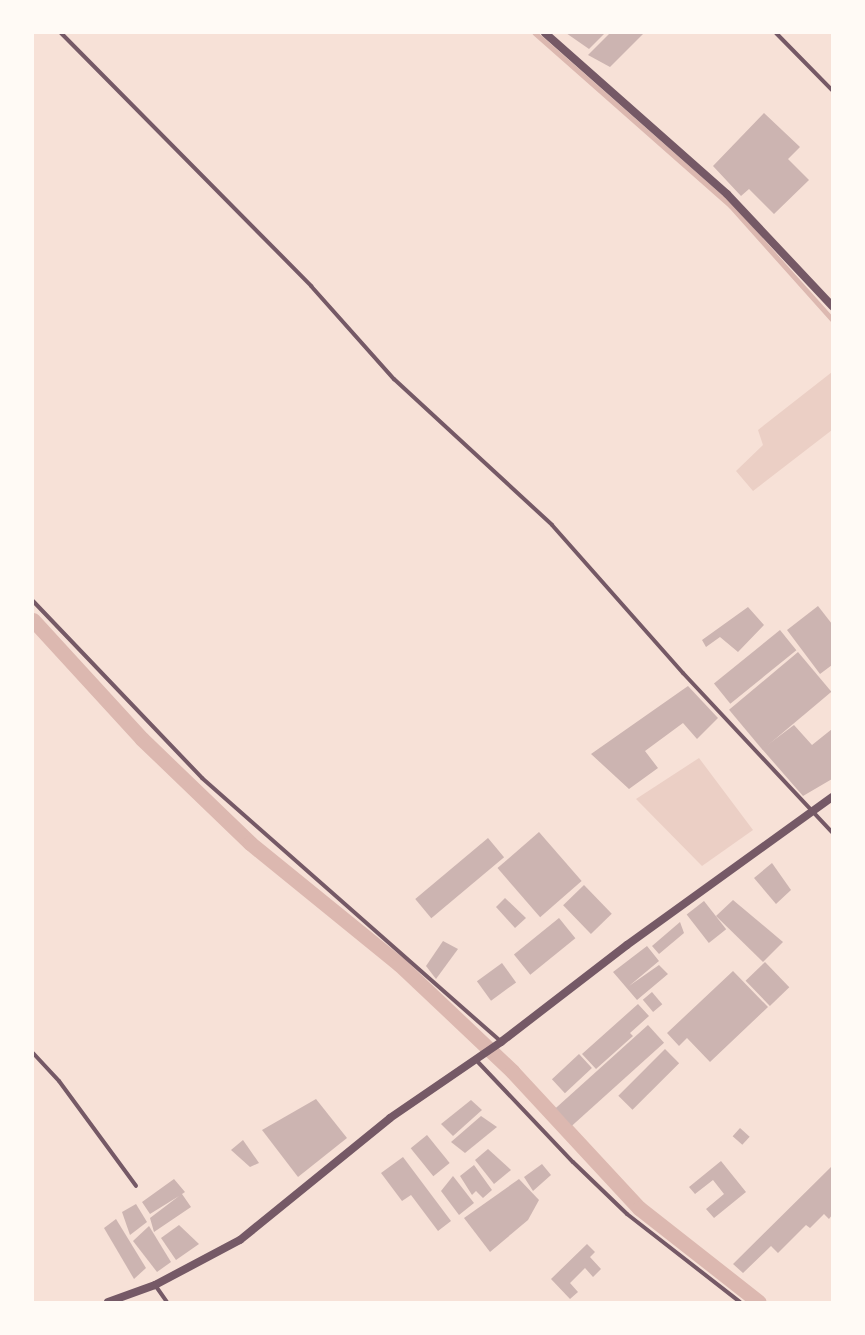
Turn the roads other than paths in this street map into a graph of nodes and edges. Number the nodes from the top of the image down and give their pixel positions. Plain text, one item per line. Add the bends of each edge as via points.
1 (61, 33) edge
2 (544, 33) edge
3 (776, 33) edge
4 (832, 90) edge
5 (832, 306) edge
6 (33, 601) edge
7 (832, 797) edge
8 (812, 810) junction
9 (832, 832) edge
10 (501, 1042) junction
11 (33, 1053) edge
12 (477, 1060) junction
13 (136, 1186) dead end
14 (155, 1285) junction
15 (108, 1302) edge
16 (167, 1302) edge
17 (740, 1302) edge

1 - 8 lane via 311,286 394,379 552,525
2 - 5 street via 727,194
3 - 4 lane
6 - 10 lane via 202,778
7 - 8 street
8 - 9 lane
8 - 10 street
10 - 12 street
11 - 13 lane via 59,1081
12 - 14 street via 390,1118 240,1240
12 - 17 lane via 627,1214
14 - 15 street
14 - 16 lane

